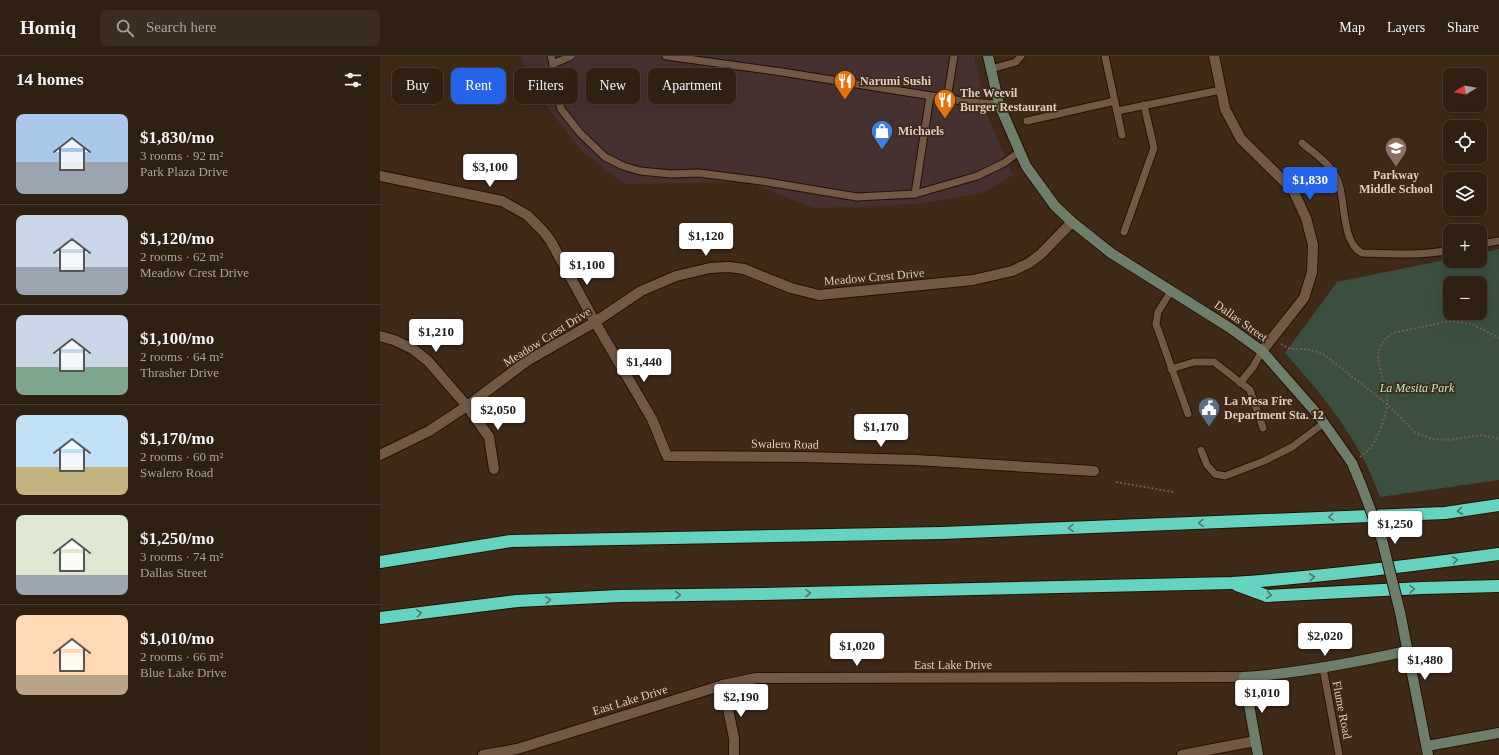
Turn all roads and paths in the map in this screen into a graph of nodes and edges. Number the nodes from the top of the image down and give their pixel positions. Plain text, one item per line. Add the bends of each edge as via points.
1 (551, 56) edge
2 (571, 56) edge
3 (666, 56) edge
4 (954, 56) edge
5 (988, 56) edge
6 (1022, 56) edge
7 (1105, 56) edge
8 (1214, 56) edge
9 (554, 64) junction
10 (991, 69) junction
11 (1221, 90) junction
12 (930, 96) junction
13 (947, 99) junction
14 (1115, 101) junction
15 (999, 104) junction
16 (1144, 105) junction
17 (1117, 111) junction
18 (1027, 121) dead end
19 (1122, 135) dead end
20 (1302, 143) dead end
21 (1020, 152) junction
22 (380, 176) edge
23 (915, 194) junction
24 (1072, 222) junction
25 (1124, 232) dead end
26 (1499, 241) edge
27 (1487, 243) edge
28 (1443, 252) edge
29 (1171, 291) junction
30 (595, 322) junction
31 (380, 336) edge
32 (1499, 338) edge
33 (1272, 339) junction
34 (1262, 351) junction
35 (1171, 369) junction
36 (1240, 383) junction
37 (1387, 404) junction
38 (467, 406) junction
39 (1188, 414) dead end
40 (1324, 423) junction
41 (1263, 428) dead end
42 (1499, 439) edge
43 (1201, 450) dead end
44 (380, 455) edge
45 (1352, 463) junction
46 (494, 470) dead end
47 (1094, 471) dead end
48 (1116, 482) dead end
49 (1173, 492) dead end
50 (1499, 505) edge
51 (1499, 554) edge
52 (380, 562) edge
53 (1232, 583) junction
54 (1499, 586) edge
55 (380, 618) edge
56 (1408, 651) junction
57 (1323, 668) junction
58 (1244, 677) junction
59 (723, 684) junction
60 (1499, 733) edge
61 (1255, 741) junction
62 (1428, 751) edge
63 (483, 755) edge
64 (734, 755) edge
65 (1182, 755) edge
66 (1258, 755) edge
67 (1339, 755) edge

1 - 9 lane
2 - 9 lane
3 - 12 lane
4 - 13 lane
5 - 10 street, Dallas Street
6 - 10 lane via 1016,62
7 - 14 lane
8 - 11 street
9 - 23 lane via 552,79 562,109 580,133 605,157 623,166 640,171 699,173 761,181 857,197
10 - 15 street, Dallas Street
11 - 16 lane
11 - 33 street via 1225,109 1241,139 1293,190 1306,218 1313,245 1312,272 1304,298
12 - 13 lane
12 - 23 lane
13 - 15 lane
14 - 17 lane
14 - 18 lane
15 - 21 street, Dallas Street
16 - 17 lane
16 - 25 lane via 1154,148
17 - 19 lane
20 - 28 lane via 1334,173 1348,231 1358,251 1410,254
21 - 23 lane via 976,176
21 - 24 street, Dallas Street via 1026,166 1051,200
22 - 30 street via 502,201 527,215 543,231 552,245
24 - 29 street, Dallas Street via 1111,253
24 - 30 street, Meadow Crest Drive via 1029,263 994,276 819,296 744,269 719,266 676,276 641,291
26 - 27 lane
29 - 34 street, Dallas Street
29 - 35 lane via 1158,312 1156,324
30 - 38 street, Meadow Crest Drive via 527,361
30 - 47 street, Swalero Road via 652,419 667,456 916,460
31 - 38 street via 413,349 428,361
32 - 37 path via 1472,324 1450,321 1392,333 1384,338 1377,360
33 - 34 street
33 - 37 path via 1290,349 1322,353
34 - 36 lane
34 - 40 street, Dallas Street
35 - 36 lane via 1194,362 1214,362
35 - 39 lane
36 - 41 lane via 1250,390
37 - 42 path via 1415,432 1431,439 1449,440 1481,435
37 - 45 path via 1380,430 1370,448
38 - 44 street, Meadow Crest Drive via 429,430
38 - 46 street via 489,437
40 - 43 lane via 1292,447 1225,476 1215,474
40 - 45 street, Dallas Street
45 - 56 street, Dallas Street, bridge via 1382,540
48 - 49 path
50 -> 52 highway via 1445,513 942,533 511,541
53 -> 51 highway via 1311,577
53 -> 54 highway via 1267,596
55 -> 53 highway via 517,601 619,596
56 - 57 street, East Lake Drive
56 - 62 street, Dallas Street
57 - 58 street, East Lake Drive
57 - 67 lane, Flume Road
58 - 59 street, East Lake Drive via 756,678
58 - 61 street
59 - 63 street, East Lake Drive via 517,749
59 - 64 street via 734,738
60 - 62 street
61 - 65 street
61 - 66 street

